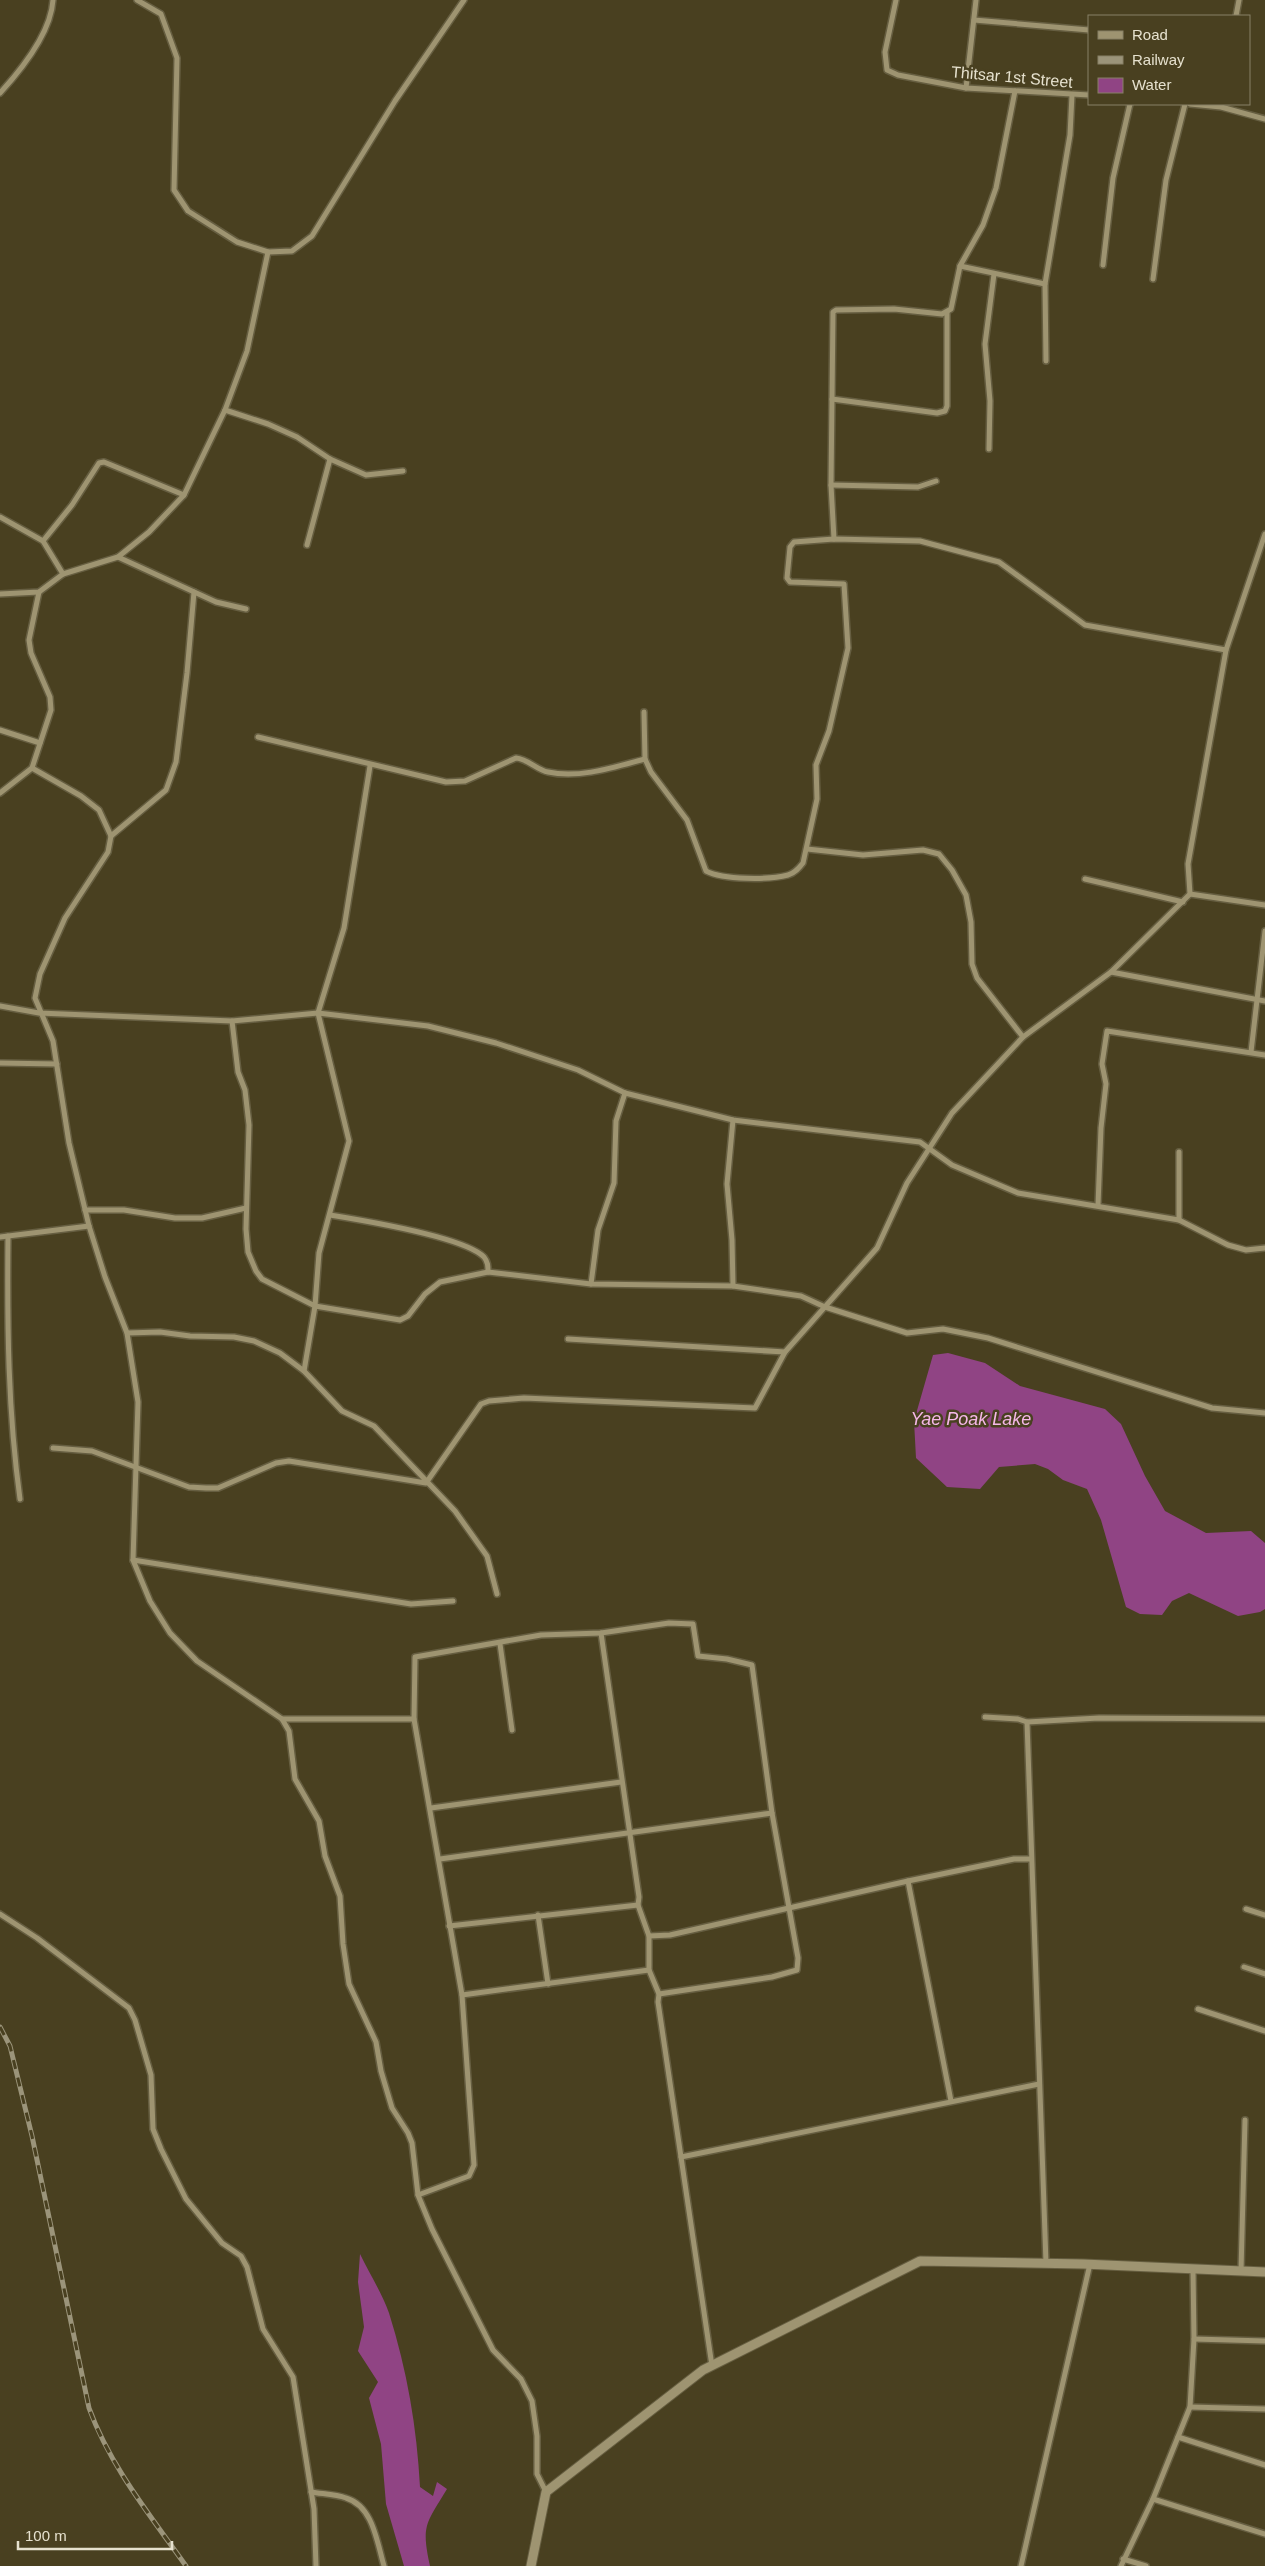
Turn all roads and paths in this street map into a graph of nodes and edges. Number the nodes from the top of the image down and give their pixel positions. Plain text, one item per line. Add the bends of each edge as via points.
1 (53, 0) edge
2 (137, 0) edge
3 (464, 0) edge
4 (896, 0) edge
5 (976, 0) edge
6 (1239, 0) edge
7 (1236, 15) edge
8 (974, 20) junction
9 (1088, 30) edge
10 (966, 88) junction
11 (1015, 91) junction
12 (0, 93) edge
13 (1072, 95) junction
14 (1088, 95) edge
15 (1130, 105) edge
16 (1185, 105) edge
17 (1206, 105) edge
18 (1221, 106) edge
19 (1265, 119) edge
20 (268, 252) junction
21 (1103, 265) dead end
22 (960, 266) junction
23 (994, 274) junction
24 (1153, 279) dead end
25 (1045, 284) junction
26 (947, 313) junction
27 (1046, 361) dead end
28 (832, 399) junction
29 (225, 410) junction
30 (989, 449) dead end
31 (330, 459) junction
32 (403, 471) dead end
33 (936, 481) dead end
34 (831, 485) junction
35 (184, 495) junction
36 (0, 517) edge
37 (1265, 534) edge
38 (834, 539) junction
39 (43, 541) junction
40 (307, 544) dead end
41 (118, 557) junction
42 (63, 574) junction
43 (40, 592) junction
44 (194, 592) junction
45 (0, 594) edge
46 (246, 609) dead end
47 (1226, 650) junction
48 (644, 712) dead end
49 (0, 730) edge
50 (258, 737) dead end
51 (40, 743) junction
52 (645, 759) junction
53 (370, 766) junction
54 (32, 768) junction
55 (0, 793) edge
56 (111, 836) junction
57 (806, 849) junction
58 (1086, 879) dead end
59 (1190, 894) junction
60 (1183, 902) junction
61 (1265, 904) edge
62 (1265, 931) edge
63 (1111, 972) junction
64 (1257, 1000) junction
65 (1265, 1001) edge
66 (0, 1006) edge
67 (40, 1013) junction
68 (318, 1014) junction
69 (232, 1021) junction
70 (1023, 1037) junction
71 (1251, 1052) junction
72 (1265, 1055) edge
73 (0, 1063) edge
74 (57, 1064) junction
75 (625, 1092) junction
76 (733, 1120) junction
77 (929, 1150) junction
78 (1179, 1152) dead end
79 (1098, 1205) junction
80 (246, 1208) junction
81 (85, 1210) junction
82 (330, 1214) junction
83 (1179, 1220) junction
84 (89, 1226) junction
85 (8, 1236) junction
86 (0, 1237) edge
87 (1265, 1248) edge
88 (488, 1272) junction
89 (590, 1284) junction
90 (733, 1286) junction
91 (315, 1306) junction
92 (825, 1307) junction
93 (126, 1333) junction
94 (568, 1339) dead end
95 (785, 1352) junction
96 (304, 1370) junction
97 (1265, 1413) edge
98 (53, 1448) dead end
99 (137, 1468) junction
100 (426, 1483) junction
101 (20, 1499) dead end
102 (133, 1560) junction
103 (497, 1594) dead end
104 (453, 1601) dead end
105 (601, 1633) junction
106 (500, 1644) junction
107 (985, 1717) dead end
108 (1265, 1718) edge
109 (414, 1719) junction
110 (282, 1720) junction
111 (1027, 1722) junction
112 (512, 1730) dead end
113 (621, 1782) junction
114 (431, 1808) junction
115 (772, 1813) junction
116 (629, 1834) junction
117 (440, 1859) junction
118 (1030, 1859) junction
119 (908, 1880) junction
120 (638, 1905) junction
121 (789, 1907) junction
122 (1246, 1909) dead end
123 (0, 1914) edge
124 (538, 1915) junction
125 (1265, 1915) edge
126 (449, 1926) junction
127 (649, 1936) junction
128 (1244, 1967) dead end
129 (649, 1970) junction
130 (1265, 1974) edge
131 (548, 1984) junction
132 (462, 1994) junction
133 (659, 1994) junction
134 (1198, 2009) dead end
135 (1265, 2031) edge
136 (1040, 2084) junction
137 (951, 2101) junction
138 (1245, 2120) dead end
139 (682, 2157) junction
140 (418, 2195) junction
141 (1046, 2263) junction
142 (1090, 2264) junction
143 (1193, 2269) junction
144 (1241, 2271) junction
145 (1265, 2272) edge
146 (1194, 2339) junction
147 (1265, 2341) edge
148 (712, 2366) junction
149 (1190, 2407) junction
150 (1265, 2409) edge
151 (1178, 2437) junction
152 (1265, 2465) edge
153 (311, 2492) junction
154 (546, 2492) junction
155 (1153, 2499) junction
156 (1265, 2534) edge
157 (1123, 2559) junction
158 (316, 2566) edge
159 (384, 2566) edge
160 (531, 2566) edge
161 (1021, 2566) edge
162 (1121, 2566) edge
163 (1146, 2566) edge

1 - 12 street via 42,33 25,65
2 - 20 street via 161,14 177,58 174,190 188,211 237,242
3 - 20 street via 395,101 312,236 292,250
4 - 10 street, Thitsar 1st Street via 885,52 887,70
5 - 8 street
6 - 7 street
8 - 9 street
8 - 10 street
10 - 11 street, Thitsar 1st Street
11 - 13 street, Thitsar 1st Street
11 - 22 street via 996,188 983,224
13 - 14 street, Thitsar 1st Street
13 - 25 street via 1070,135
15 - 21 street via 1113,178
16 - 24 street via 1166,180
17 - 18 street
18 - 19 street
20 - 29 street via 246,351
22 - 23 street
22 - 26 street via 951,309
23 - 25 street
23 - 30 street via 985,351 990,401
25 - 27 street
26 - 28 street via 894,309 833,312
26 - 28 street via 945,411 937,413
28 - 34 street
29 - 31 street via 297,437
29 - 35 street
31 - 32 street via 366,475
31 - 40 street
33 - 34 street via 918,487
34 - 38 street
35 - 39 street via 104,462 99,464
35 - 41 street via 149,532
36 - 39 street
37 - 47 street
38 - 47 street via 920,541 999,562 1085,625
38 - 57 street via 794,542 790,547 787,578 797,583 841,582 846,588 848,648 828,731 816,765 817,799
39 - 42 street
41 - 42 street
41 - 44 street
42 - 43 street
43 - 45 street
43 - 51 street via 29,640 31,653 50,696 51,710
44 - 46 street via 216,602
44 - 56 street via 176,762 166,790
47 - 59 street via 1188,864
48 - 52 street
49 - 51 street
50 - 53 street
51 - 54 street
52 - 53 street via 603,770 562,775 546,772 516,758 465,781 446,782
52 - 57 street via 687,820 706,871 744,878 788,875 804,863
53 - 68 street via 344,928
54 - 55 street
54 - 56 street via 100,810
56 - 67 street via 108,852 65,918 40,974 35,998
57 - 70 street via 863,855 923,850 939,854 966,895 971,922 972,964 977,978
58 - 60 street
59 - 60 street
59 - 61 street
60 - 63 street
62 - 64 street
63 - 64 street
63 - 70 street
64 - 65 street
64 - 71 street
66 - 67 street
67 - 69 street
67 - 74 street via 53,1041
68 - 69 street
68 - 75 street via 428,1026 471,1036 578,1070
68 - 82 street via 348,1140
69 - 80 street via 249,1125
70 - 77 street via 952,1113
71 - 72 street
71 - 79 street via 1107,1031 1102,1064 1106,1084
73 - 74 street
74 - 81 street via 69,1143
75 - 76 street
75 - 89 street via 616,1121 614,1183 598,1230
76 - 77 street via 920,1142
76 - 90 street via 727,1184
77 - 79 street via 952,1165 1018,1193
77 - 92 street via 908,1183 877,1248
78 - 83 street
79 - 83 street
80 - 81 street via 202,1218 175,1218 124,1210
80 - 91 street via 248,1252 256,1271 262,1278
81 - 84 street
82 - 88 street via 402,1228 453,1243 478,1253 485,1259
82 - 91 street via 320,1253
83 - 87 street via 1228,1245 1246,1250
84 - 85 street
84 - 93 street
85 - 86 street
85 - 101 street via 7,1319 12,1436
88 - 89 street
88 - 91 street via 440,1282 425,1294 408,1316 400,1320
89 - 90 street
90 - 92 street via 801,1296
91 - 96 street
92 - 95 street
92 - 97 street via 906,1333 943,1329 988,1338 1212,1408
93 - 96 street via 160,1332 254,1340 280,1352
93 - 99 street via 138,1402
94 - 95 street
95 - 100 street via 758,1405 750,1409 524,1398 488,1401 481,1404
96 - 100 street via 342,1411 374,1426
98 - 99 street via 92,1451
99 - 100 street via 189,1487 206,1488 218,1488 276,1463 289,1461
99 - 102 street
100 - 103 street via 455,1511 487,1556
102 - 104 street via 412,1604
102 - 110 street via 150,1601 165,1625 197,1661
105 - 106 street via 540,1635
105 - 113 street
105 - 115 street via 669,1623 692,1624 698,1656 752,1665
106 - 109 street via 415,1657
106 - 112 street
107 - 111 street
108 - 111 street via 1099,1718
109 - 110 street
109 - 114 street
110 - 140 street via 289,1731 295,1779 319,1821 324,1856 340,1896 349,1984 376,2042 392,2108 412,2143
111 - 118 street
113 - 114 street
113 - 116 street
114 - 117 street
115 - 116 street
115 - 121 street
116 - 117 street
116 - 120 street
117 - 126 street
118 - 119 street via 1014,1859
118 - 136 street
119 - 121 street
119 - 137 street
120 - 124 street
120 - 127 street
121 - 127 street via 670,1935
121 - 133 street via 798,1970
122 - 125 street
123 - 153 street via 129,2008 151,2075 153,2129 161,2148 186,2199 222,2243 241,2256 247,2267 263,2329 293,2377
124 - 126 street
124 - 131 street
126 - 132 street
127 - 129 street
128 - 130 street
129 - 131 street
129 - 133 street
131 - 132 street
132 - 140 street via 474,2165 469,2176
133 - 139 street
134 - 135 street
136 - 137 street
136 - 141 street
137 - 139 street
138 - 144 street
139 - 148 street
140 - 154 street via 493,2350 521,2379 532,2401 537,2436 537,2474
141 - 142 street
141 - 148 street via 920,2261
142 - 143 street
142 - 161 street
143 - 144 street
143 - 146 street
144 - 145 street
146 - 147 street
146 - 149 street
148 - 154 street
149 - 150 street
149 - 151 street
151 - 152 street
151 - 155 street
153 - 158 street
153 - 159 street via 347,2498 364,2510 371,2520
154 - 160 street
155 - 156 street
155 - 157 street
157 - 162 street
157 - 163 street

